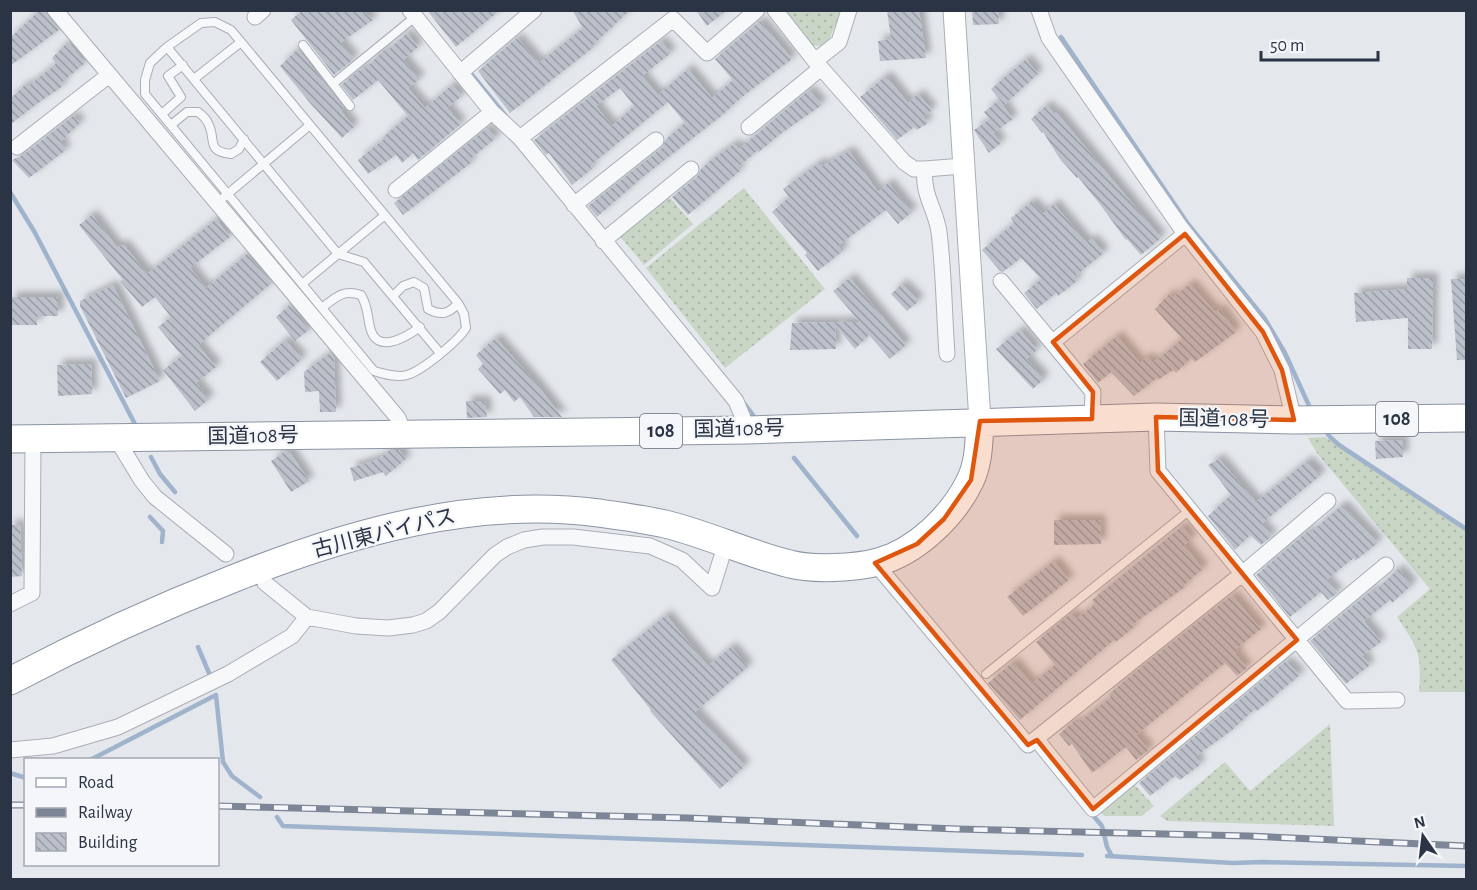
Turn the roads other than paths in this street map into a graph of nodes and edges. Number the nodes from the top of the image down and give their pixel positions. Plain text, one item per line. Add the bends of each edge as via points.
1 (54, 10) edge
2 (534, 10) edge
3 (757, 10) edge
4 (775, 10) edge
5 (849, 10) edge
6 (954, 10) edge
7 (1039, 10) edge
8 (412, 14) edge
9 (241, 42) junction
10 (303, 45) dead end
11 (167, 47) junction
12 (818, 64) junction
13 (183, 65) junction
14 (461, 72) junction
15 (109, 75) junction
16 (194, 79) junction
17 (333, 83) junction
18 (350, 106) dead end
19 (492, 112) junction
20 (162, 114) junction
21 (171, 125) junction
22 (310, 125) junction
23 (749, 127) dead end
24 (520, 138) junction
25 (244, 139) junction
26 (656, 140) dead end
27 (17, 147) dead end
28 (264, 163) junction
29 (963, 166) junction
30 (691, 169) dead end
31 (925, 169) junction
32 (396, 190) dead end
33 (222, 198) junction
34 (580, 201) junction
35 (385, 215) junction
36 (1185, 234) junction
37 (609, 236) junction
38 (338, 254) junction
39 (1001, 281) dead end
40 (302, 284) junction
41 (393, 296) junction
42 (458, 303) junction
43 (322, 308) junction
44 (420, 327) junction
45 (1053, 342) junction
46 (440, 353) junction
47 (947, 354) dead end
48 (1156, 417) junction
49 (1467, 418) edge
50 (1092, 419) junction
51 (1311, 420) junction
52 (980, 422) junction
53 (748, 430) junction
54 (404, 434) junction
55 (116, 438) junction
56 (22, 439) edge
57 (1328, 501) dead end
58 (1190, 510) junction
59 (726, 543) junction
60 (226, 554) dead end
61 (875, 563) junction
62 (1386, 565) dead end
63 (1242, 574) junction
64 (265, 584) dead end
65 (10, 604) edge
66 (307, 617) junction
67 (1297, 640) junction
68 (986, 674) dead end
69 (10, 681) edge
70 (1397, 700) dead end
71 (1037, 740) junction
72 (10, 750) edge

1 - 15 street
2 - 14 street
3 - 24 street via 707,53 673,19
4 - 12 street
5 - 12 street via 839,42
6 - 29 street
7 - 36 street via 1049,38
8 - 14 street
8 - 17 lane
9 - 11 lane via 231,30 215,22 201,24
9 - 16 lane
9 - 22 lane
10 - 17 lane
11 - 13 lane
11 - 20 lane via 150,63 145,80 145,94
12 - 23 street
12 - 31 street via 904,162 914,169
13 - 16 lane
13 - 20 lane via 168,76 181,97
14 - 19 street
15 - 27 street
15 - 33 street
16 - 25 lane
17 - 18 lane
19 - 24 street
19 - 32 street
20 - 21 lane
21 - 25 lane via 187,112 198,111 207,120 215,149 231,154
21 - 33 lane
22 - 28 lane
22 - 35 lane
24 - 34 street
25 - 28 lane
26 - 34 street
28 - 33 lane
28 - 38 lane
29 - 31 street
29 - 52 street
30 - 37 street
31 - 47 street via 928,201 938,229
33 - 40 lane
33 - 54 street via 398,418
34 - 37 street
35 - 38 lane
35 - 42 lane
36 - 45 street
36 - 51 street via 1263,332
37 - 53 street via 736,401
38 - 40 lane
38 - 41 lane via 364,262
39 - 45 street
40 - 43 lane
41 - 42 lane via 414,282 424,288 428,309 434,312 444,314
41 - 44 lane
42 - 46 lane via 466,328 459,339
43 - 44 lane via 343,293 361,295 369,326 380,341 391,343
43 - 46 lane via 374,371 406,376
44 - 46 lane
45 - 50 street via 1094,392
48 - 50 highway, 国道108号 / 108
48 - 51 highway, 国道108号 / 108
48 - 58 street via 1158,471
49 - 51 highway, 国道108号 / 108
50 - 52 highway, 国道108号 / 108
52 - 53 highway, 国道108号 / 108
52 - 61 highway, 古川東バイパス via 979,452 971,480 944,519 917,544
53 - 54 highway, 国道108号 / 108
54 - 55 highway, 国道108号 / 108
55 - 56 highway, 国道108号 / 108
55 - 60 street via 155,497
56 - 65 street via 32,593
57 - 63 street
58 - 63 street
58 - 68 lane
59 - 61 highway, 古川東バイパス via 792,565 844,567
59 - 66 street via 712,588 682,560 650,546 543,537 524,540 495,555 426,621 388,628
59 - 69 highway, 古川東バイパス via 664,524 537,508 466,513 408,523 345,539 178,600
61 - 71 street via 1028,746
62 - 67 street
63 - 67 street
63 - 71 street
64 - 66 street
66 - 72 street via 292,636 228,674 118,727 53,746
67 - 70 street via 1347,701
67 - 71 street via 1093,809

